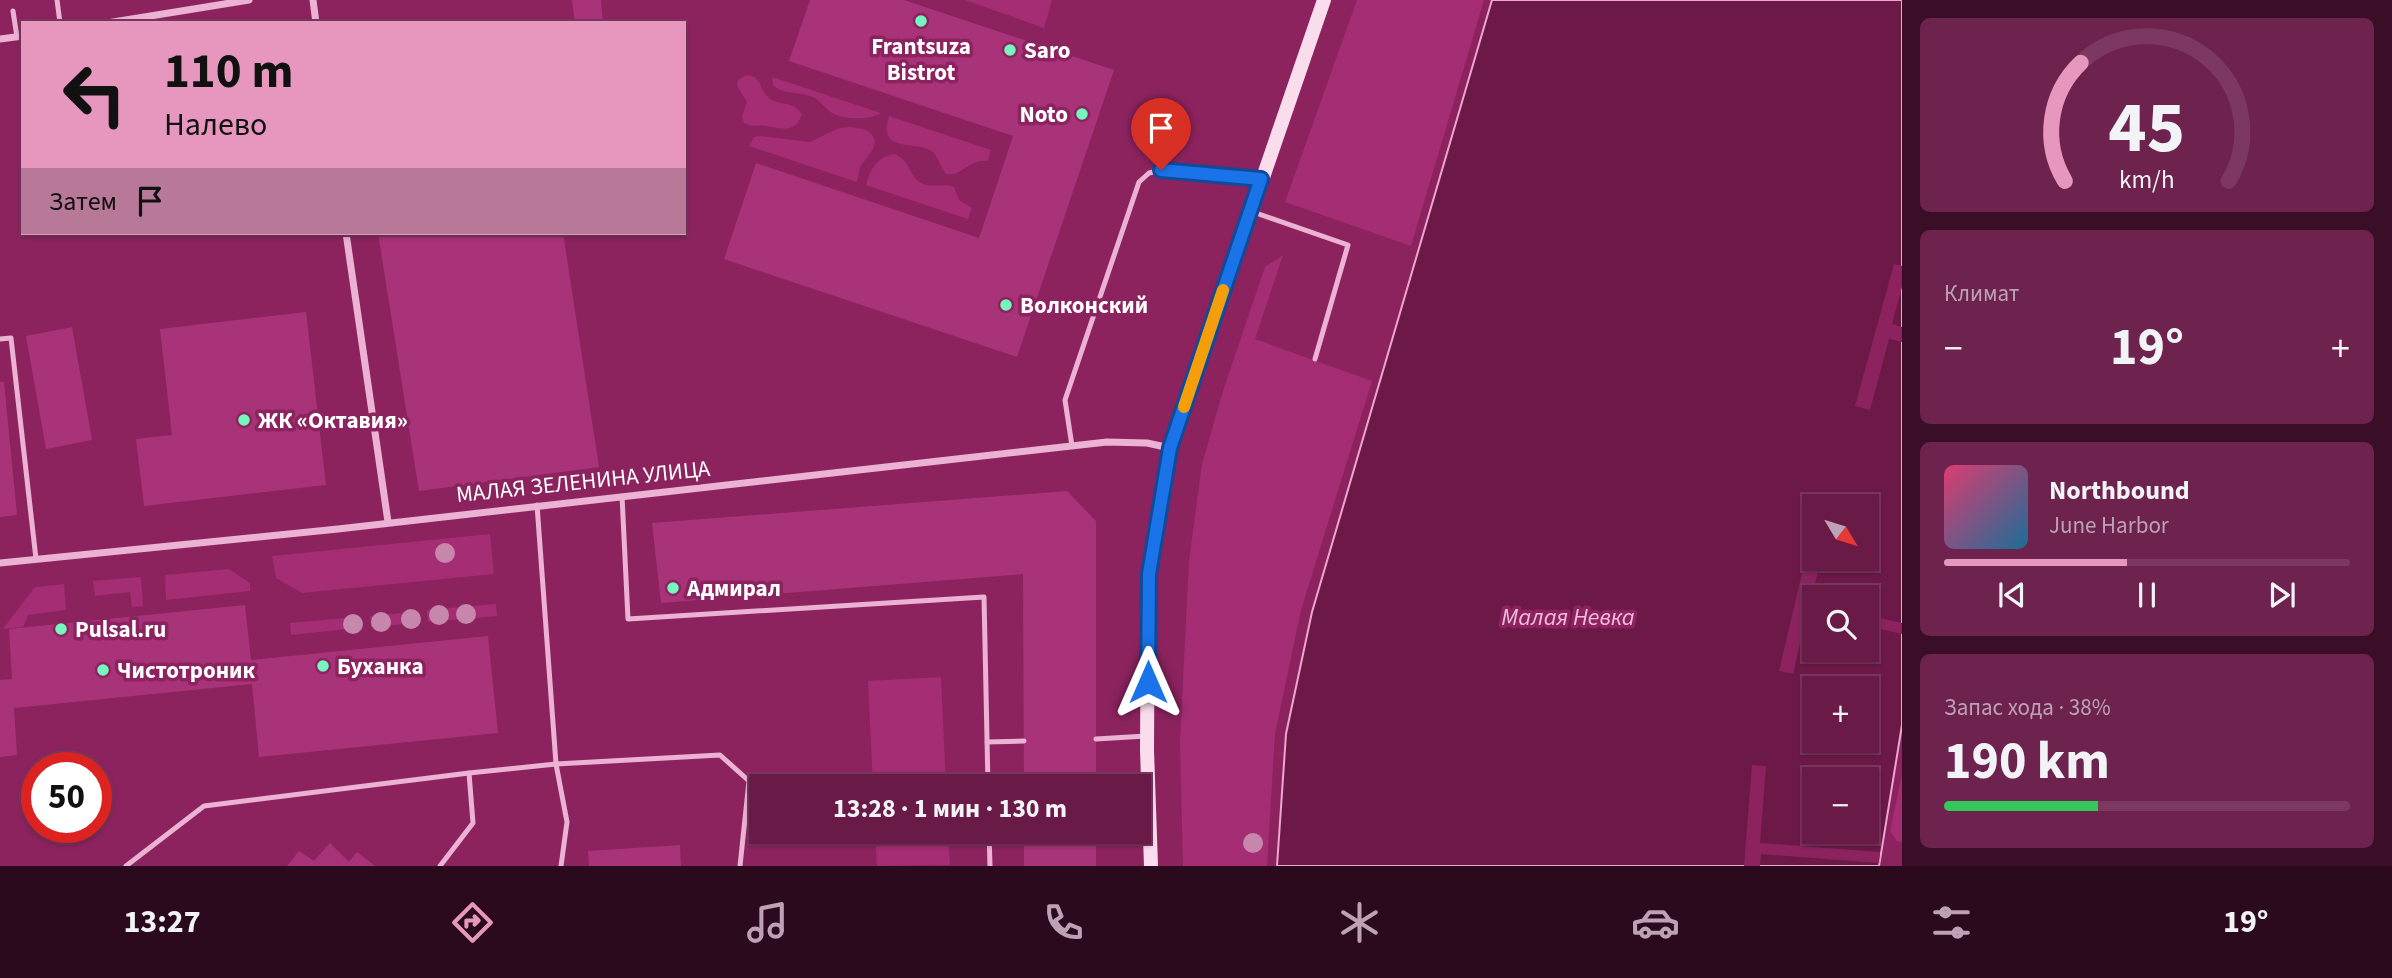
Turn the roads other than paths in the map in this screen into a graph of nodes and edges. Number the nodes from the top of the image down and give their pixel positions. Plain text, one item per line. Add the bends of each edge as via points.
1 (57, 0) edge
2 (249, 0) edge
3 (313, 0) edge
4 (1324, 0) edge
5 (13, 11) dead end
6 (60, 21) edge
7 (119, 21) edge
8 (316, 21) edge
9 (20, 36) edge
10 (0, 39) edge
11 (1261, 179) junction
12 (1250, 211) junction
13 (346, 235) edge
14 (0, 339) edge
15 (1315, 359) dead end
16 (1072, 446) junction
17 (1170, 448) junction
18 (622, 496) junction
19 (537, 505) junction
20 (388, 522) junction
21 (36, 559) junction
22 (0, 563) edge
23 (1147, 736) junction
24 (1096, 738) dead end
25 (1024, 741) dead end
26 (987, 743) junction
27 (556, 764) junction
28 (469, 772) junction
29 (988, 774) edge
30 (989, 844) edge
31 (126, 866) edge
32 (440, 866) edge
33 (561, 866) edge
34 (740, 866) edge
35 (990, 866) edge
36 (1151, 866) edge

1 - 6 lane
2 - 7 street
3 - 8 street
4 - 11 main road
5 - 9 lane
9 - 10 street
11 - 12 main road
11 - 16 lane via 1161,170 1139,182 1066,400
12 - 15 lane via 1348,245
12 - 17 main road
13 - 20 street
14 - 21 lane via 11,338
16 - 17 street, МАЛАЯ ЗЕЛЕНИНА УЛИЦА via 1125,442
16 - 18 street, МАЛАЯ ЗЕЛЕНИНА УЛИЦА
17 - 23 main road via 1149,574
18 - 19 street, МАЛАЯ ЗЕЛЕНИНА УЛИЦА
18 - 26 lane via 628,619 984,597
19 - 20 street, МАЛАЯ ЗЕЛЕНИНА УЛИЦА
19 - 27 lane
20 - 21 street, МАЛАЯ ЗЕЛЕНИНА УЛИЦА
21 - 22 street, МАЛАЯ ЗЕЛЕНИНА УЛИЦА
23 - 24 lane
23 - 36 main road
25 - 26 lane
26 - 29 lane
27 - 28 lane
27 - 33 lane via 567,822
27 - 34 lane via 720,755 749,781
28 - 31 lane via 204,806
28 - 32 lane via 473,823
30 - 35 lane

